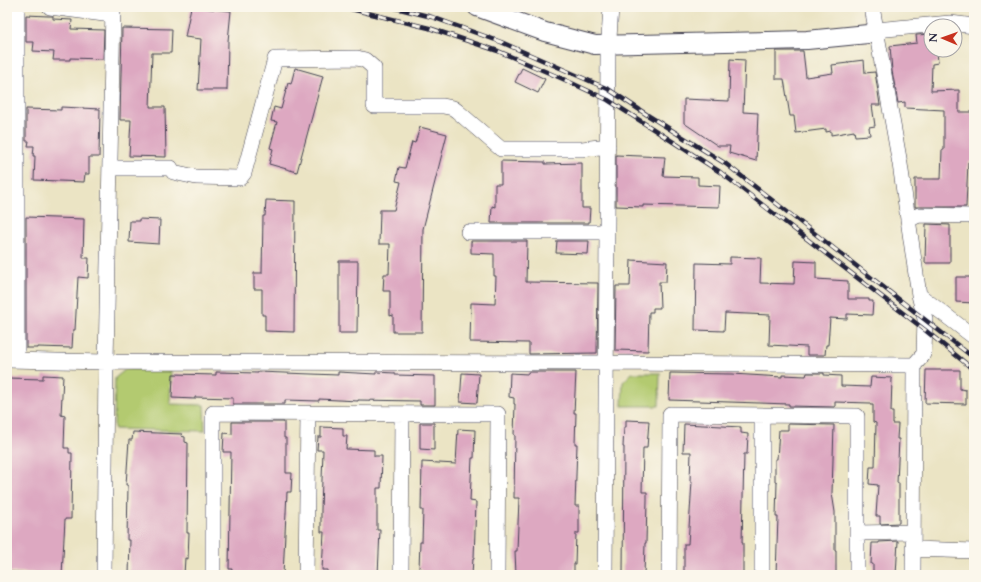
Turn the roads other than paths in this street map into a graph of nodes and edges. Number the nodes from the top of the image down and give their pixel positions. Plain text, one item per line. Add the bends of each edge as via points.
1 (17, 7) edge
2 (50, 7) edge
3 (477, 7) edge
4 (611, 7) edge
5 (872, 7) edge
6 (113, 11) edge
7 (974, 26) edge
8 (876, 30) junction
9 (609, 44) junction
10 (608, 146) junction
11 (110, 168) junction
12 (974, 216) edge
13 (908, 220) junction
14 (468, 232) dead end
15 (606, 232) junction
16 (919, 295) junction
17 (974, 337) edge
18 (12, 360) edge
19 (106, 362) junction
20 (606, 363) junction
21 (914, 365) junction
22 (308, 414) junction
23 (402, 414) junction
24 (762, 415) junction
25 (913, 532) junction
26 (857, 533) junction
27 (913, 549) junction
28 (974, 551) edge
29 (104, 575) edge
30 (213, 575) edge
31 (306, 575) edge
32 (401, 575) edge
33 (497, 575) edge
34 (605, 575) edge
35 (669, 575) edge
36 (762, 575) edge
37 (857, 575) edge
38 (913, 575) edge

1 - 18 street
2 - 6 street
3 - 9 street via 545,32 595,45
4 - 9 street
5 - 8 street
6 - 11 street
7 - 8 street via 950,23
8 - 9 street via 868,34 806,40
8 - 13 street
9 - 10 street
10 - 11 street via 582,149 501,149 453,108 374,106 374,68 365,60 275,59 244,173 240,178 196,177 173,172 171,168
10 - 15 street
11 - 19 street
12 - 13 street via 919,215
13 - 16 street
14 - 15 street
15 - 20 street
16 - 17 street
16 - 21 street via 925,319 924,354
18 - 19 street
19 - 20 street
19 - 29 street
20 - 21 street
20 - 34 street
21 - 25 street
22 - 23 street
22 - 30 street via 213,413
22 - 31 street
23 - 32 street
23 - 33 street via 498,414
24 - 26 street via 857,416
24 - 35 street via 670,414
24 - 36 street
25 - 26 street
25 - 27 street
26 - 37 street
27 - 28 street
27 - 38 street

